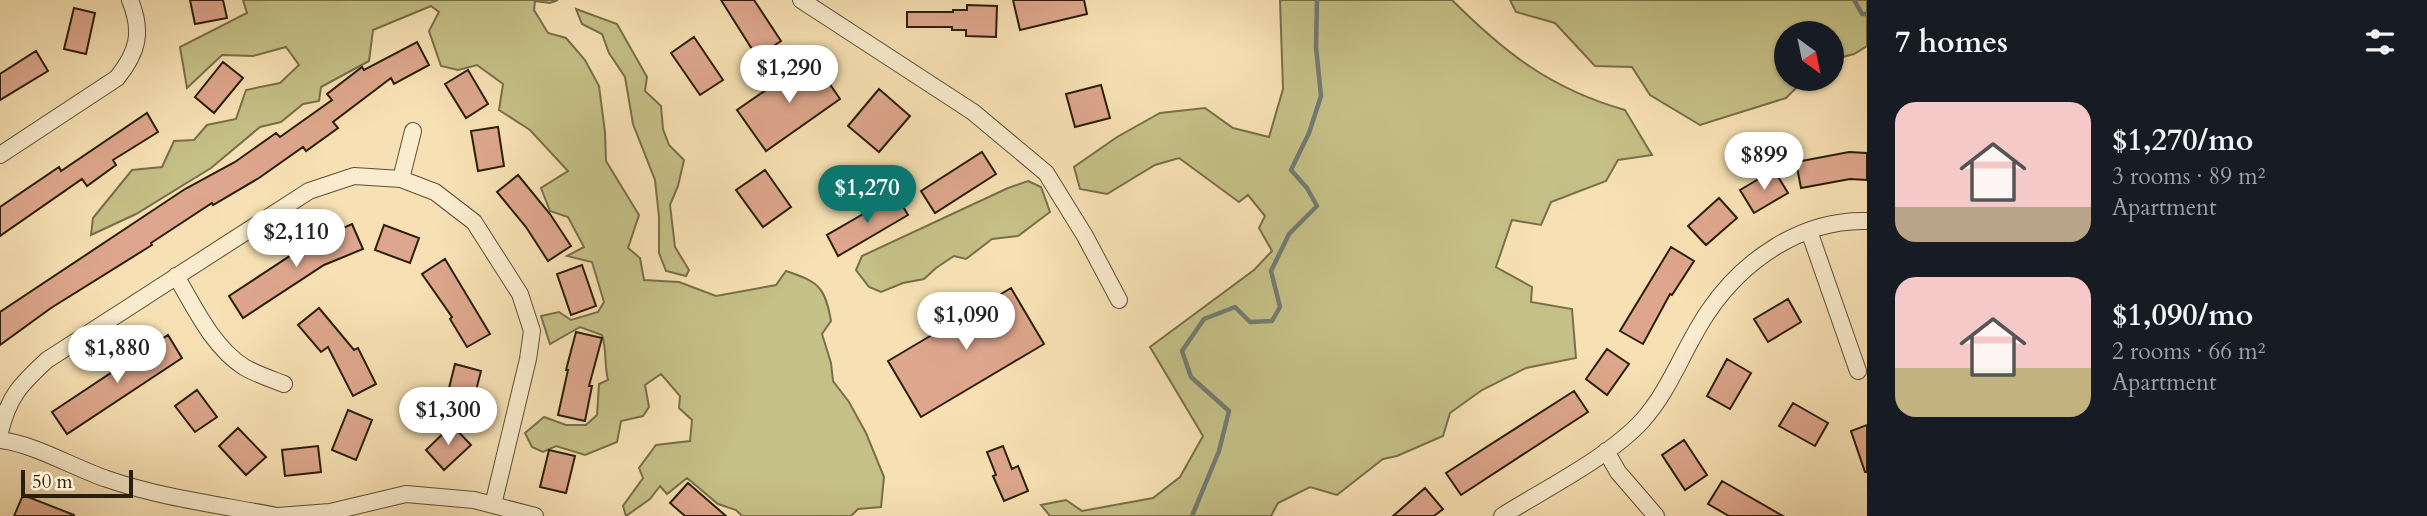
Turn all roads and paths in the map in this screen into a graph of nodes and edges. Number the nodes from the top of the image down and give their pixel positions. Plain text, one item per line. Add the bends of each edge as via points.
1 (130, 0) edge
2 (801, 0) edge
3 (413, 131) dead end
4 (0, 155) edge
5 (401, 179) junction
6 (1867, 221) edge
7 (1809, 231) junction
8 (176, 276) junction
9 (1119, 300) dead end
10 (1857, 371) dead end
11 (284, 384) dead end
12 (0, 432) edge
13 (0, 440) edge
14 (1606, 451) junction
15 (493, 505) junction
16 (277, 516) edge
17 (535, 516) edge
18 (1502, 516) edge
19 (1656, 516) edge

1 - 4 street via 137,19 137,43 129,64 117,78
2 - 9 street via 972,112 1046,173
3 - 5 street
5 - 8 street via 354,176 309,191
5 - 15 street via 435,192 474,222 520,294 532,331
6 - 7 street
7 - 10 street
7 - 14 street via 1751,262 1730,284 1707,313 1658,401 1620,443
8 - 11 street via 228,355
8 - 12 street via 47,360 19,386
13 - 16 street via 18,442 107,479 160,494
14 - 18 street
14 - 19 street
15 - 16 street via 406,494 330,512
15 - 17 street

